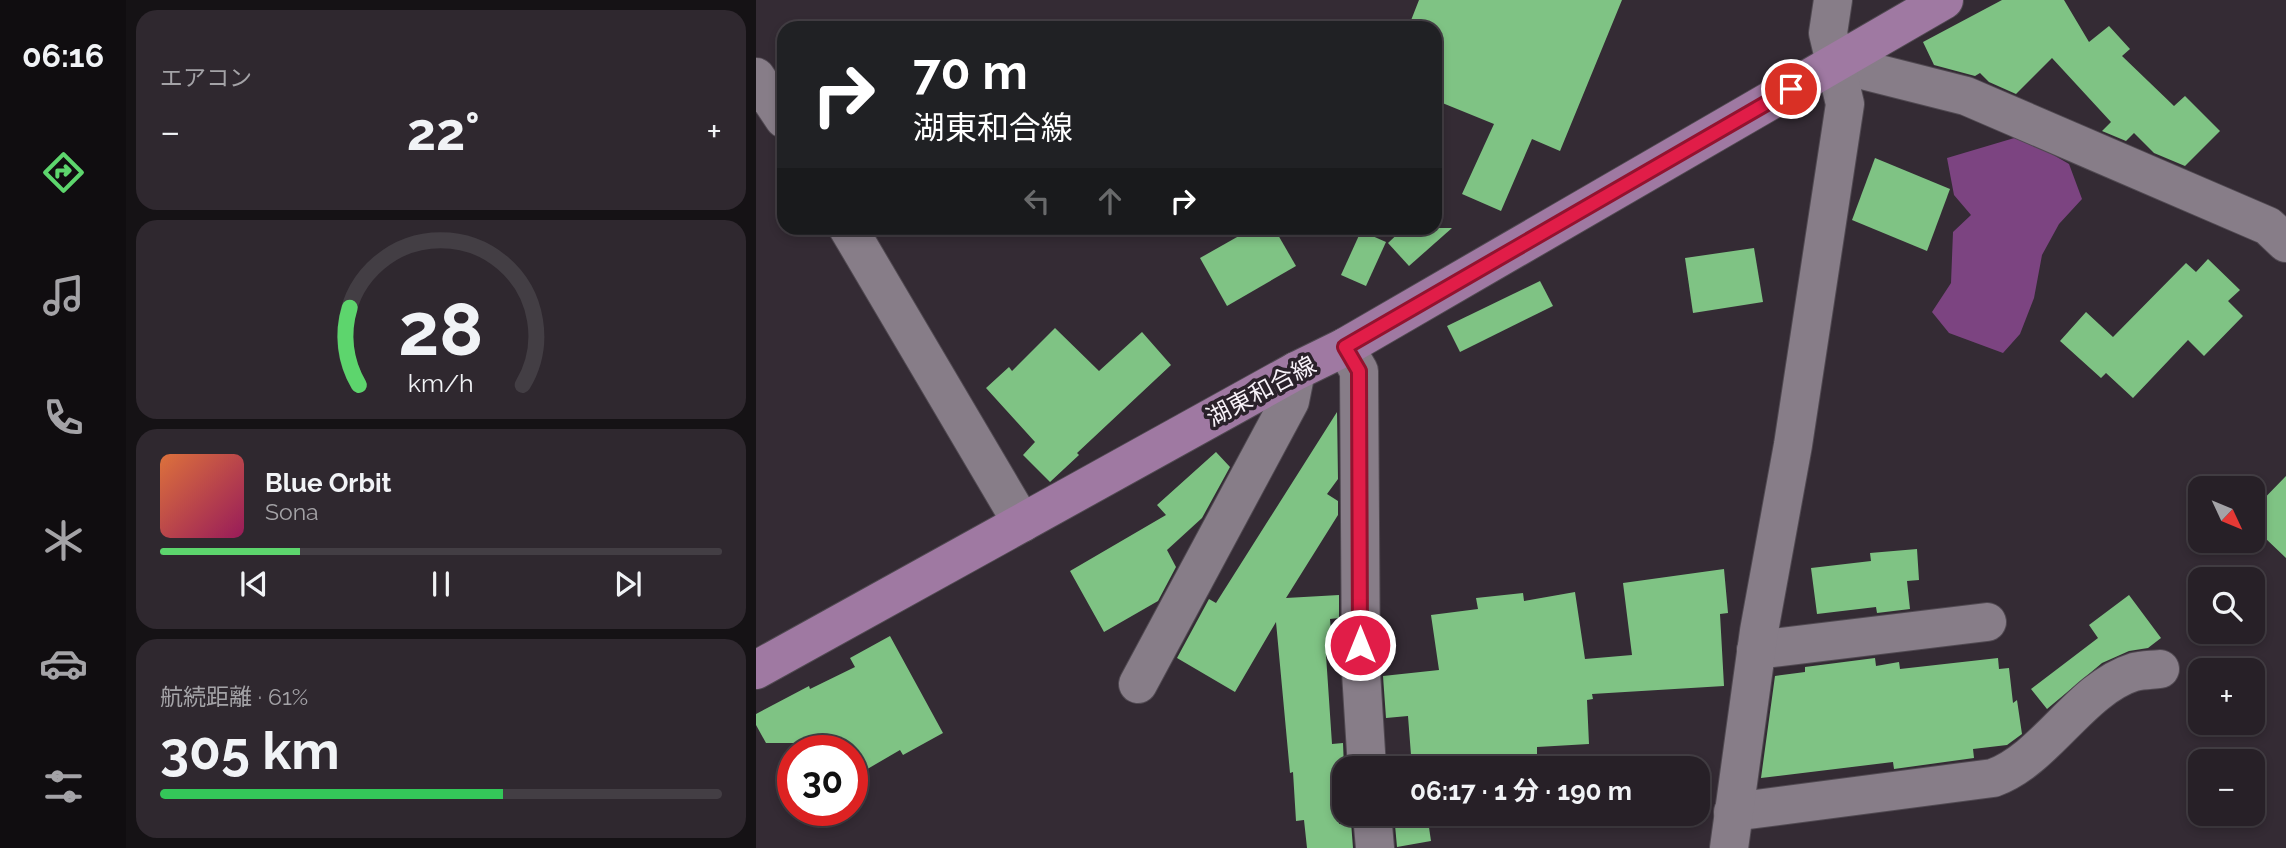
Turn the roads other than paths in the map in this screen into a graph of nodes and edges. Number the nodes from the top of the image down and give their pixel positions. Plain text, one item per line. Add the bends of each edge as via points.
1 (1833, 0) edge
2 (1944, 0) edge
3 (1835, 63) junction
4 (756, 77) edge
5 (777, 108) edge
6 (852, 235) edge
7 (2286, 243) edge
8 (1345, 347) junction
9 (1296, 371) junction
10 (1022, 523) junction
11 (1987, 622) dead end
12 (1756, 650) junction
13 (2161, 668) dead end
14 (756, 670) edge
15 (1138, 684) dead end
16 (1366, 756) edge
17 (1373, 826) edge
18 (1731, 830) edge
19 (1375, 848) edge

1 - 3 street via 1828,33
2 - 3 main road, 湖東和合線
3 - 7 street via 1966,96 2268,226
3 - 8 main road, 湖東和合線
3 - 12 street via 1845,104 1793,445
4 - 5 street
6 - 10 street
8 - 9 main road, 湖東和合線
8 - 16 street via 1359,371 1360,672
9 - 10 main road, 湖東和合線
9 - 15 street via 1290,401
10 - 14 main road, 湖東和合線
11 - 12 street
12 - 18 street
13 - 18 street via 2133,673 2107,688 2013,771
17 - 19 street

